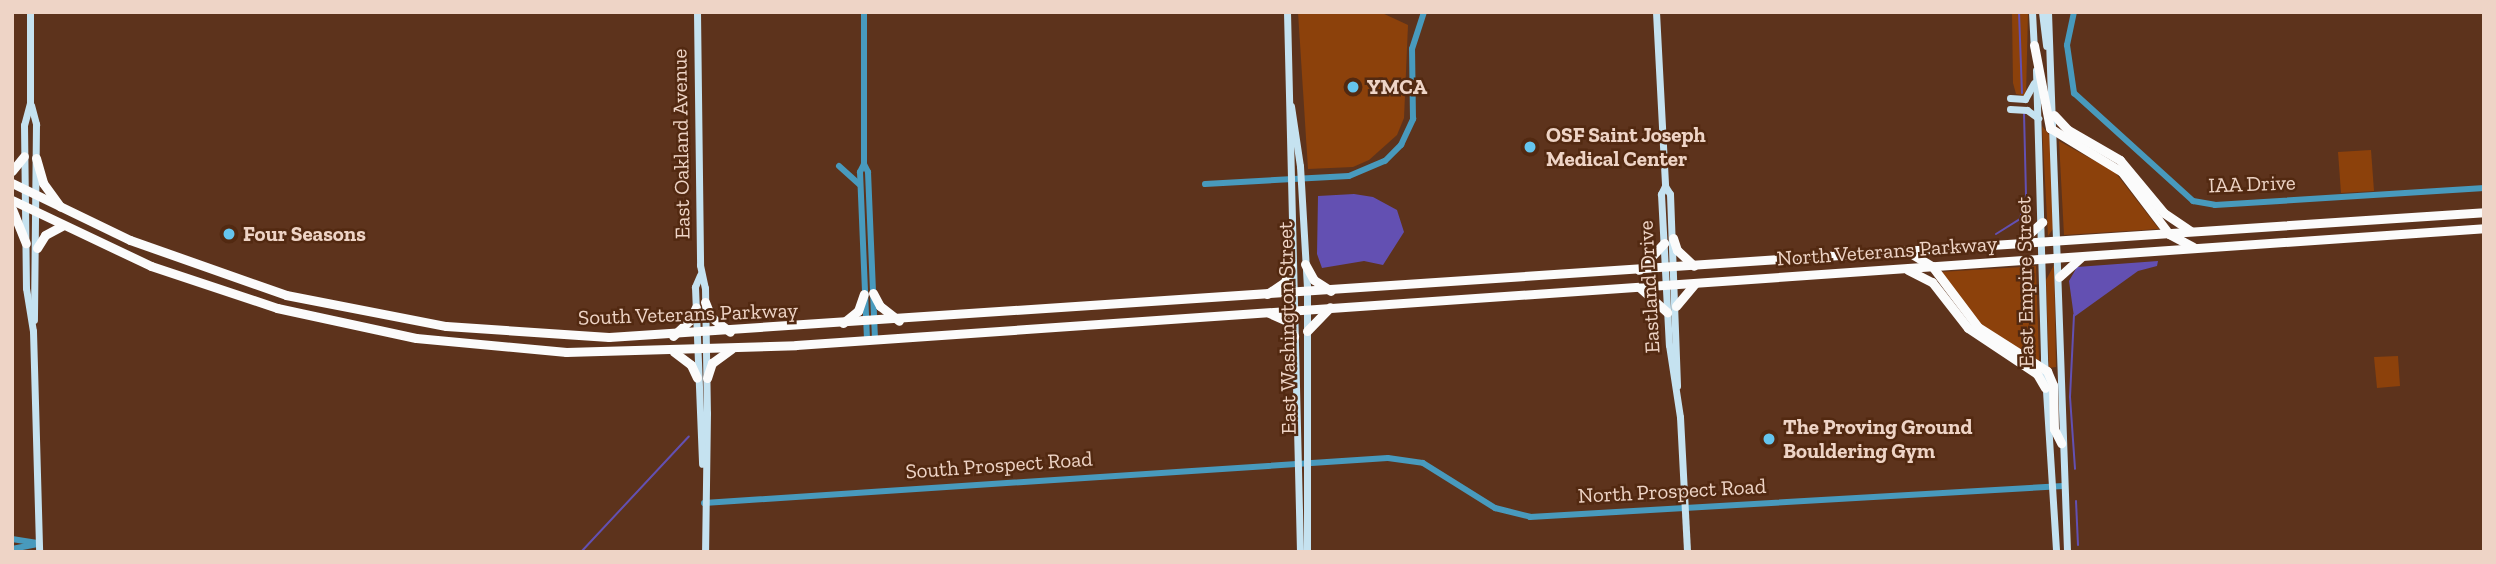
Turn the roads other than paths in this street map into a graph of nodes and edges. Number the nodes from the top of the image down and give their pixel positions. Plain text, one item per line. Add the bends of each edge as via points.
1 (30, 12) edge
2 (697, 12) edge
3 (864, 12) edge
4 (1287, 12) edge
5 (1424, 12) edge
6 (1656, 12) edge
7 (2032, 12) edge
8 (2042, 12) edge
9 (2048, 12) edge
10 (2074, 12) edge
11 (2034, 45) junction
12 (2051, 56) junction
13 (2036, 72) junction
14 (2010, 98) dead end
15 (30, 103) junction
16 (1290, 104) junction
17 (2010, 108) dead end
18 (2054, 115) junction
19 (2038, 118) junction
20 (2055, 132) junction
21 (24, 156) junction
22 (36, 158) junction
23 (864, 164) junction
24 (839, 166) dead end
25 (12, 171) edge
26 (1301, 179) junction
27 (1288, 180) junction
28 (12, 183) edge
29 (1205, 184) dead end
30 (861, 187) junction
31 (2484, 188) edge
32 (26, 190) junction
33 (36, 195) junction
34 (870, 199) junction
35 (12, 200) edge
36 (26, 207) junction
37 (12, 209) edge
38 (64, 210) junction
39 (2484, 212) edge
40 (37, 213) junction
41 (862, 218) junction
42 (2042, 222) junction
43 (62, 226) junction
44 (2484, 228) edge
45 (2193, 232) junction
46 (2169, 233) junction
47 (1668, 241) junction
48 (2059, 241) junction
49 (2042, 242) junction
50 (26, 243) junction
51 (2016, 244) junction
52 (37, 248) junction
53 (2195, 248) junction
54 (1905, 251) junction
55 (2083, 256) junction
56 (2059, 257) junction
57 (2043, 258) junction
58 (1305, 264) junction
59 (1292, 265) junction
60 (1694, 266) junction
61 (1932, 266) junction
62 (1669, 268) junction
63 (1903, 268) junction
64 (1639, 270) junction
65 (700, 275) junction
66 (2059, 277) junction
67 (1696, 282) junction
68 (1670, 284) junction
69 (1638, 286) junction
70 (1331, 291) junction
71 (1307, 293) junction
72 (868, 294) junction
73 (1293, 294) junction
74 (1263, 296) junction
75 (705, 302) junction
76 (1676, 306) junction
77 (695, 307) junction
78 (1330, 307) junction
79 (1307, 308) junction
80 (1294, 309) junction
81 (1264, 312) junction
82 (1667, 312) junction
83 (899, 321) junction
84 (870, 322) junction
85 (839, 325) junction
86 (33, 331) junction
87 (1307, 331) junction
88 (730, 332) junction
89 (701, 334) junction
90 (673, 336) junction
91 (1294, 336) junction
92 (871, 339) junction
93 (731, 349) junction
94 (701, 350) junction
95 (674, 352) junction
96 (2044, 368) junction
97 (702, 378) junction
98 (1677, 386) junction
99 (2045, 388) junction
100 (2062, 443) junction
101 (1307, 462) junction
102 (1297, 463) junction
103 (2063, 486) junction
104 (2050, 487) junction
105 (704, 503) junction
106 (1685, 508) junction
107 (12, 539) edge
108 (38, 548) edge
109 (12, 549) edge
110 (705, 552) edge
111 (1300, 552) edge
112 (1307, 552) edge
113 (1687, 552) edge
114 (2056, 552) edge
115 (2067, 552) edge

1 - 15 main road
2 - 65 main road, East Oakland Avenue
3 - 23 street
4 - 16 main road, East Washington Street
5 - 26 street via 1413,39 1413,119 1401,145 1366,172
6 - 47 main road, Eastland Drive via 1665,186 1661,194
7 - 11 main road, East Empire Street
8 - 12 main road
9 - 12 main road, East Empire Street
10 - 31 street, IAA Drive via 2068,34 2070,83 2084,106 2181,193 2204,205
11 - 13 main road, East Empire Street
11 - 20 highway via 2043,75 2046,119
12 - 18 main road, East Empire Street
13 - 14 main road via 2027,98
13 - 19 main road, East Empire Street
15 - 21 main road
15 - 22 main road via 36,124
16 - 26 main road, East Washington Street
16 - 27 main road, East Washington Street
17 - 19 main road via 2027,110
18 - 20 main road, East Empire Street
18 - 45 highway via 2068,130 2120,160 2169,218
19 - 42 main road, East Empire Street
20 - 46 highway via 2122,173
20 - 48 main road, East Empire Street
21 - 25 highway
21 - 32 main road
22 - 33 main road
22 - 38 highway via 46,190
23 - 30 street
23 - 34 street
24 - 30 street
26 - 27 street
26 - 58 main road, East Washington Street
27 - 29 street
27 - 59 main road, East Washington Street
28 - 32 highway, South Veterans Parkway
30 - 41 street
32 - 33 highway, South Veterans Parkway
32 - 36 main road
33 - 38 highway, South Veterans Parkway
33 - 40 main road
34 - 41 street
34 - 72 street
35 - 36 highway, South Veterans Parkway
36 - 40 highway, South Veterans Parkway
36 - 50 main road
37 - 50 highway
38 - 90 highway, South Veterans Parkway via 209,271 356,311 539,336
39 - 45 highway, North Veterans Parkway
40 - 43 highway, South Veterans Parkway
40 - 52 main road
41 - 72 street
42 - 49 main road, East Empire Street
42 - 51 highway
43 - 52 highway via 45,235
43 - 95 highway, South Veterans Parkway via 209,287 385,333 506,349
44 - 53 highway, North Veterans Parkway
45 - 46 highway, North Veterans Parkway
46 - 48 highway, North Veterans Parkway
46 - 53 highway
47 - 60 highway
47 - 62 main road, Eastland Drive
47 - 64 highway
48 - 49 highway, North Veterans Parkway
48 - 56 main road, East Empire Street
49 - 51 highway, North Veterans Parkway
49 - 57 main road, East Empire Street
50 - 86 main road via 26,288
51 - 54 highway, North Veterans Parkway
52 - 86 main road
53 - 55 highway, North Veterans Parkway
54 - 60 highway, North Veterans Parkway
54 - 61 highway
55 - 56 highway, North Veterans Parkway
55 - 66 highway
56 - 57 highway, North Veterans Parkway
56 - 66 main road, East Empire Street
57 - 61 highway, North Veterans Parkway
57 - 96 main road, East Empire Street
58 - 70 highway via 1314,280
58 - 71 main road, East Washington Street
59 - 73 main road, East Washington Street
59 - 74 highway via 1285,282
60 - 62 highway, North Veterans Parkway
61 - 63 highway, North Veterans Parkway
61 - 96 highway via 1978,327
62 - 64 highway, North Veterans Parkway
62 - 68 main road, Eastland Drive
63 - 67 highway, North Veterans Parkway
63 - 99 highway via 1932,282 1968,328 2037,374
64 - 70 highway, North Veterans Parkway
65 - 75 main road, East Oakland Avenue
65 - 77 main road, East Oakland Avenue
66 - 100 main road, East Empire Street
67 - 68 highway, North Veterans Parkway
67 - 76 highway
68 - 69 highway, North Veterans Parkway
68 - 76 main road, Eastland Drive
68 - 82 main road, Eastland Drive
69 - 78 highway, North Veterans Parkway
69 - 82 highway
70 - 71 highway, North Veterans Parkway
71 - 73 highway, South Veterans Parkway
71 - 79 main road, East Washington Street
72 - 83 highway
72 - 84 street
72 - 85 highway via 858,311
73 - 74 highway, South Veterans Parkway
73 - 80 main road, East Washington Street
74 - 83 highway, South Veterans Parkway
75 - 88 highway via 712,317
75 - 89 main road, East Oakland Avenue
76 - 98 main road, Eastland Drive
77 - 89 main road, East Oakland Avenue
77 - 90 highway via 690,320
78 - 79 highway, North Veterans Parkway
78 - 87 highway
79 - 80 highway, North Veterans Parkway
79 - 87 main road, East Washington Street
80 - 81 highway, South Veterans Parkway
80 - 91 main road, East Washington Street
81 - 91 highway via 1287,321
81 - 92 highway, South Veterans Parkway
82 - 98 main road, Eastland Drive
83 - 84 highway, South Veterans Parkway
84 - 85 highway, South Veterans Parkway
84 - 92 street
85 - 88 highway, South Veterans Parkway
86 - 108 main road
87 - 101 main road, East Washington Street
88 - 89 highway, South Veterans Parkway
89 - 90 highway, South Veterans Parkway
89 - 94 main road, East Oakland Avenue
91 - 102 main road, East Washington Street
92 - 93 highway, South Veterans Parkway
93 - 94 highway, South Veterans Parkway
93 - 97 highway via 712,363
94 - 95 highway, South Veterans Parkway
94 - 97 main road, East Oakland Avenue
95 - 97 highway
96 - 99 main road, East Empire Street
96 - 100 highway via 2052,381 2054,429
97 - 105 main road, East Oakland Avenue
98 - 106 main road, Eastland Drive
99 - 104 main road, East Empire Street
100 - 103 main road, East Empire Street
101 - 102 street, North Prospect Road
101 - 106 street, North Prospect Road via 1413,460 1434,468 1494,508 1523,516
101 - 112 main road, East Washington Street
102 - 105 street, South Prospect Road
102 - 111 main road, East Washington Street
103 - 104 street, North Prospect Road
103 - 115 main road, East Empire Street
104 - 106 street, North Prospect Road
104 - 114 main road, East Empire Street
105 - 110 main road, East Oakland Avenue
106 - 113 main road, Eastland Drive
107 - 108 street
108 - 109 street

